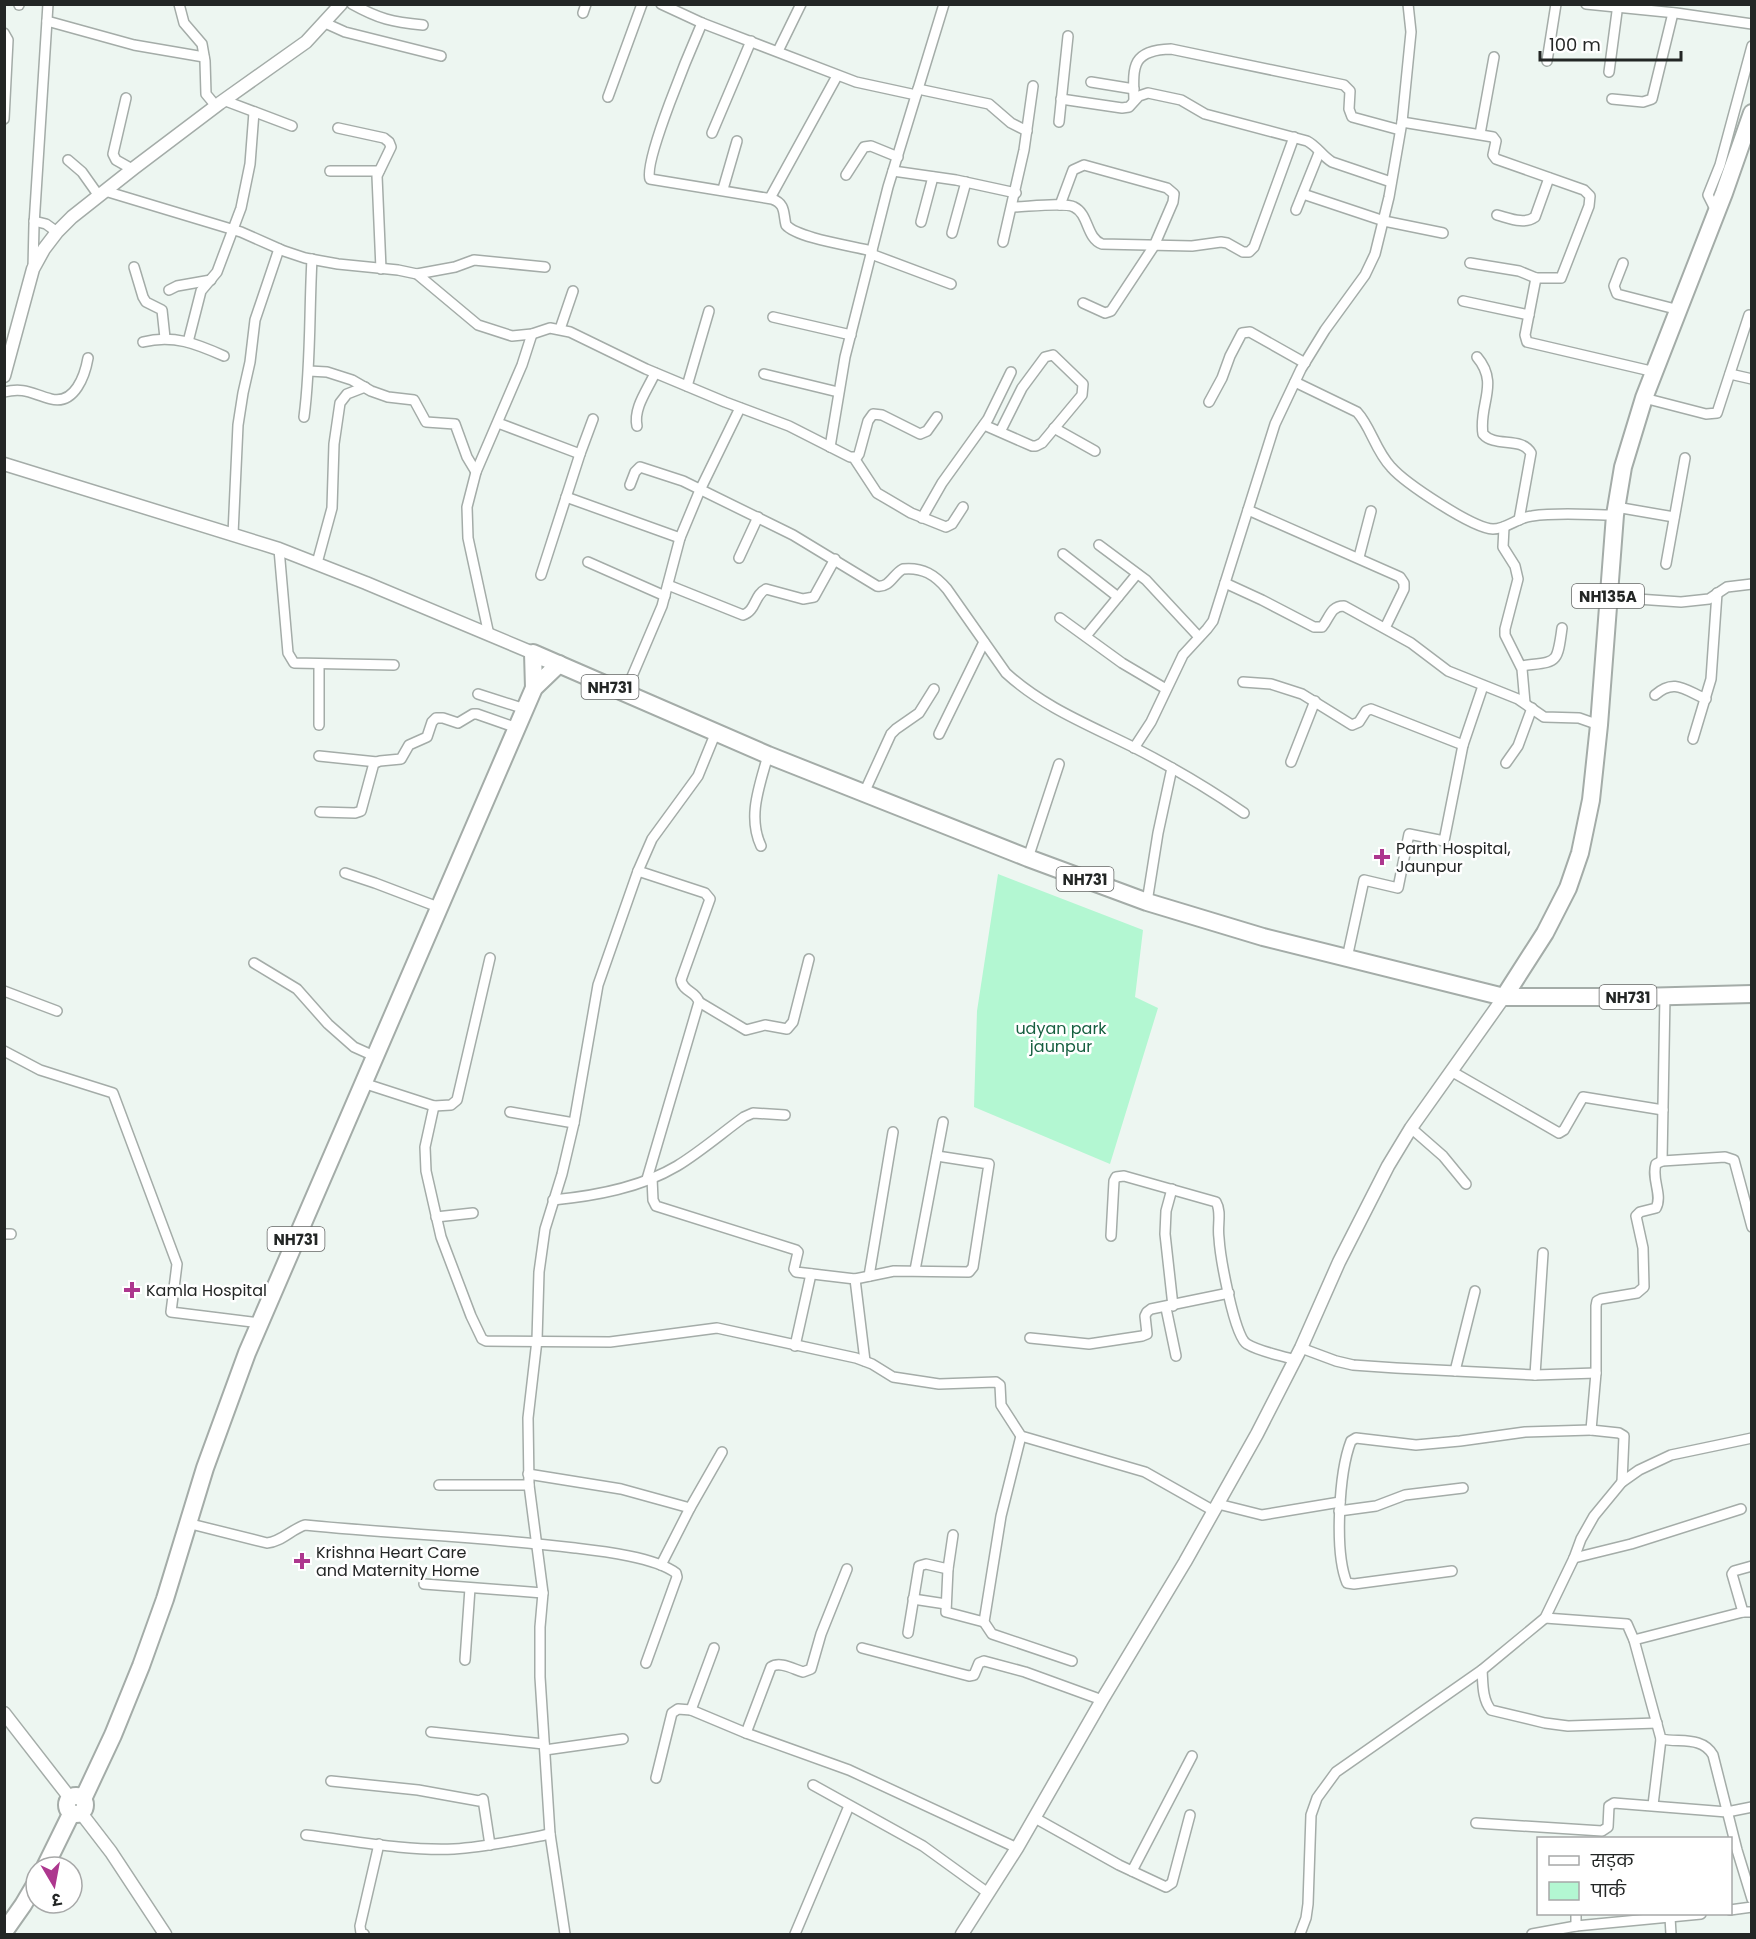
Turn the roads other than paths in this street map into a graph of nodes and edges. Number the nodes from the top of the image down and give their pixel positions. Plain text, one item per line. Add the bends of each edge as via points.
1 (48, 4) edge
2 (179, 4) edge
3 (341, 4) edge
4 (352, 4) edge
5 (642, 4) edge
6 (661, 4) edge
7 (801, 4) edge
8 (944, 4) edge
9 (1408, 4) edge
10 (1556, 4) edge
11 (1586, 4) edge
12 (1618, 6) edge
13 (1669, 10) edge
14 (47, 21) junction
15 (325, 23) junction
16 (702, 23) junction
17 (1752, 24) edge
18 (423, 25) dead end
19 (4, 33) edge
20 (1068, 36) dead end
21 (751, 41) junction
22 (1752, 46) edge
23 (778, 51) junction
24 (441, 56) dead end
25 (204, 57) junction
26 (1494, 57) dead end
27 (1548, 60) dead end
28 (1609, 72) dead end
29 (837, 76) junction
30 (1091, 82) dead end
31 (1033, 86) dead end
32 (1134, 89) junction
33 (917, 92) junction
34 (608, 97) dead end
35 (126, 98) dead end
36 (1061, 99) junction
37 (1612, 99) dead end
38 (1134, 100) junction
39 (220, 103) junction
40 (254, 112) junction
41 (1752, 113) edge
42 (4, 119) edge
43 (1059, 122) dead end
44 (292, 126) dead end
45 (1401, 126) junction
46 (338, 128) dead end
47 (1027, 131) junction
48 (712, 133) dead end
49 (1480, 134) junction
50 (1294, 137) junction
51 (737, 141) dead end
52 (1319, 153) junction
53 (898, 157) junction
54 (68, 159) dead end
55 (132, 169) junction
56 (330, 171) dead end
57 (379, 171) junction
58 (894, 171) junction
59 (846, 175) dead end
60 (933, 177) junction
61 (1550, 178) junction
62 (966, 182) junction
63 (1391, 182) junction
64 (723, 189) junction
65 (102, 193) junction
66 (1016, 193) junction
67 (1303, 194) junction
68 (770, 198) junction
69 (1060, 205) junction
70 (1012, 207) junction
71 (1296, 210) dead end
72 (1717, 213) junction
73 (1497, 216) dead end
74 (34, 221) junction
75 (1384, 221) junction
76 (921, 222) dead end
77 (231, 229) junction
78 (57, 232) junction
79 (952, 233) dead end
80 (1443, 233) dead end
81 (1003, 242) dead end
82 (1154, 246) junction
83 (279, 249) junction
84 (872, 252) junction
85 (312, 259) junction
86 (1470, 263) dead end
87 (1623, 263) dead end
88 (134, 267) dead end
89 (545, 267) dead end
90 (33, 269) junction
91 (381, 269) junction
92 (417, 274) junction
93 (1536, 278) junction
94 (211, 280) junction
95 (951, 284) dead end
96 (169, 290) dead end
97 (573, 291) dead end
98 (1464, 301) dead end
99 (1083, 303) dead end
100 (1679, 310) junction
101 (709, 311) dead end
102 (1529, 315) junction
103 (1749, 315) dead end
104 (773, 317) dead end
105 (560, 329) junction
106 (532, 334) junction
107 (851, 335) junction
108 (165, 338) junction
109 (143, 342) dead end
110 (188, 342) junction
111 (224, 356) dead end
112 (88, 357) dead end
113 (1477, 357) dead end
114 (1305, 363) junction
115 (309, 371) junction
116 (1011, 372) dead end
117 (1655, 372) junction
118 (655, 373) junction
119 (764, 374) dead end
120 (1730, 374) junction
121 (4, 375) edge
122 (1752, 379) edge
123 (1295, 381) junction
124 (687, 386) junction
125 (365, 387) junction
126 (4, 392) edge
127 (838, 392) junction
128 (1644, 398) junction
129 (1209, 402) dead end
130 (740, 408) junction
131 (304, 417) dead end
132 (937, 417) dead end
133 (593, 419) dead end
134 (498, 423) junction
135 (984, 425) junction
136 (637, 426) dead end
137 (1054, 428) junction
138 (1000, 432) junction
139 (830, 447) junction
140 (1095, 451) dead end
141 (580, 454) junction
142 (854, 458) junction
143 (1685, 458) dead end
144 (4, 464) edge
145 (476, 472) junction
146 (630, 484) dead end
147 (700, 490) junction
148 (566, 497) junction
149 (963, 507) dead end
150 (1248, 510) junction
151 (1371, 511) dead end
152 (1615, 511) junction
153 (758, 517) junction
154 (1674, 517) junction
155 (922, 518) junction
156 (1519, 520) junction
157 (1504, 527) junction
158 (233, 534) junction
159 (680, 538) junction
160 (1099, 545) dead end
161 (279, 549) junction
162 (1062, 554) dead end
163 (1359, 557) junction
164 (739, 558) dead end
165 (835, 560) junction
166 (588, 562) dead end
167 (317, 563) junction
168 (1666, 564) dead end
169 (1137, 574) junction
170 (541, 575) dead end
171 (1225, 583) junction
172 (1752, 584) edge
173 (668, 585) junction
174 (1718, 593) junction
175 (665, 596) junction
176 (1118, 597) junction
177 (1608, 597) junction
178 (1060, 618) dead end
179 (1385, 628) junction
180 (1562, 628) dead end
181 (489, 635) junction
182 (1086, 636) junction
183 (1199, 637) junction
184 (984, 642) junction
185 (533, 653) junction
186 (559, 664) junction
187 (319, 665) junction
188 (394, 665) dead end
189 (1521, 666) junction
190 (1243, 682) dead end
191 (1483, 686) junction
192 (534, 688) junction
193 (934, 689) dead end
194 (1166, 689) junction
195 (625, 693) junction
196 (478, 694) dead end
197 (1655, 695) dead end
198 (1706, 699) junction
199 (1315, 701) junction
200 (1528, 705) junction
201 (525, 708) junction
202 (319, 725) dead end
203 (1599, 725) junction
204 (517, 728) junction
205 (716, 732) junction
206 (939, 734) dead end
207 (1693, 739) dead end
208 (1463, 746) junction
209 (1134, 748) junction
210 (768, 755) junction
211 (319, 756) dead end
212 (377, 762) junction
213 (1291, 762) dead end
214 (1506, 763) dead end
215 (1059, 764) dead end
216 (1172, 768) junction
217 (864, 793) junction
218 (320, 812) dead end
219 (1244, 813) dead end
220 (761, 846) dead end
221 (1028, 858) junction
222 (638, 871) junction
223 (345, 873) dead end
224 (1147, 902) junction
225 (438, 907) junction
226 (490, 958) dead end
227 (1347, 958) junction
228 (809, 959) dead end
229 (254, 963) dead end
230 (4, 990) edge
231 (1749, 990) edge
232 (1665, 996) junction
233 (1504, 997) junction
234 (699, 1002) junction
235 (57, 1011) dead end
236 (4, 1051) edge
237 (374, 1056) junction
238 (1451, 1071) junction
239 (363, 1083) junction
240 (434, 1106) junction
241 (1663, 1110) junction
242 (510, 1112) dead end
243 (785, 1115) dead end
244 (943, 1122) dead end
245 (574, 1123) junction
246 (1411, 1128) junction
247 (893, 1132) dead end
248 (937, 1156) junction
249 (1662, 1161) junction
250 (650, 1178) junction
251 (1466, 1184) dead end
252 (1172, 1189) junction
253 (553, 1200) junction
254 (473, 1213) dead end
255 (436, 1217) junction
256 (1752, 1227) edge
257 (1111, 1236) dead end
258 (1543, 1253) dead end
259 (915, 1270) junction
260 (811, 1274) junction
261 (869, 1276) junction
262 (855, 1279) junction
263 (1475, 1291) dead end
264 (1229, 1293) junction
265 (1170, 1307) junction
266 (260, 1323) junction
267 (1030, 1338) dead end
268 (537, 1340) junction
269 (795, 1346) junction
270 (1301, 1348) junction
271 (1176, 1356) dead end
272 (1295, 1360) junction
273 (865, 1361) junction
274 (1455, 1371) junction
275 (1596, 1373) junction
276 (1535, 1375) junction
277 (1591, 1430) junction
278 (1021, 1436) junction
279 (1752, 1438) edge
280 (722, 1452) dead end
281 (528, 1474) junction
282 (1622, 1482) junction
283 (439, 1485) dead end
284 (529, 1485) junction
285 (1463, 1488) dead end
286 (1216, 1507) junction
287 (1340, 1507) junction
288 (690, 1508) junction
289 (1741, 1509) dead end
290 (188, 1523) junction
291 (953, 1535) dead end
292 (537, 1543) junction
293 (1574, 1558) junction
294 (661, 1565) junction
295 (1752, 1566) edge
296 (847, 1569) dead end
297 (948, 1569) junction
298 (1452, 1571) dead end
299 (424, 1584) dead end
300 (470, 1588) junction
301 (543, 1593) junction
302 (913, 1599) junction
303 (946, 1604) junction
304 (1747, 1612) edge
305 (1545, 1618) junction
306 (984, 1622) junction
307 (908, 1633) dead end
308 (1634, 1640) junction
309 (714, 1648) dead end
310 (862, 1648) dead end
311 (465, 1660) dead end
312 (1072, 1662) dead end
313 (646, 1663) dead end
314 (1482, 1670) junction
315 (1102, 1700) junction
316 (691, 1710) junction
317 (4, 1713) edge
318 (1657, 1723) junction
319 (431, 1732) dead end
320 (746, 1733) junction
321 (623, 1738) dead end
322 (1661, 1738) junction
323 (544, 1747) junction
324 (1192, 1756) dead end
325 (656, 1778) dead end
326 (331, 1781) dead end
327 (813, 1785) dead end
328 (1653, 1805) junction
329 (76, 1806) junction
330 (849, 1806) junction
331 (1752, 1807) edge
332 (1727, 1812) junction
333 (1190, 1815) dead end
334 (1035, 1818) junction
335 (1476, 1822) dead end
336 (550, 1834) junction
337 (306, 1835) dead end
338 (378, 1844) junction
339 (490, 1845) junction
340 (1017, 1848) junction
341 (51, 1855) edge
342 (1132, 1871) junction
343 (988, 1893) junction
344 (1752, 1899) edge
345 (24, 1903) edge
346 (1752, 1907) edge
347 (1732, 1910) edge
348 (1576, 1915) edge
349 (1691, 1915) edge
350 (1670, 1917) junction
351 (1576, 1926) junction
352 (4, 1932) edge
353 (165, 1935) edge
354 (364, 1935) edge
355 (565, 1935) edge
356 (795, 1935) edge
357 (962, 1935) edge
358 (1300, 1935) edge
359 (1532, 1935) edge
360 (1671, 1935) edge

1 - 14 street
2 - 25 street via 184,23 202,44
3 - 15 main road
4 - 18 street via 376,18
5 - 34 street
6 - 16 street
7 - 23 street
8 - 33 street
9 - 45 street via 1411,33
10 - 27 street
11 - 12 street
12 - 13 street
12 - 28 street
13 - 17 street
13 - 37 street via 1652,99
14 - 25 street via 134,45
14 - 74 street
15 - 24 street via 345,32
15 - 39 main road via 306,42
16 - 21 street
16 - 64 street via 677,82 648,175 654,180
19 - 42 street via 8,40
20 - 36 street
21 - 23 street
21 - 48 street
22 - 72 street via 1720,165 1708,195
23 - 29 street
25 - 39 street via 206,94
26 - 49 street
29 - 33 street
29 - 68 street
30 - 32 street
31 - 47 street
32 - 38 street
32 - 45 street via 1139,58 1148,51 1171,49 1344,85 1350,91 1352,117
33 - 47 street via 981,101
33 - 53 street
35 - 55 street via 113,154
36 - 38 street via 1122,108 1129,107
36 - 43 street
38 - 50 street via 1148,93 1176,99 1205,114
39 - 40 street
39 - 55 main road
40 - 44 street
40 - 77 street via 247,182
41 - 72 highway, NH135A
45 - 49 street
45 - 63 street
46 - 57 street via 389,142 390,153
47 - 66 street
49 - 61 street via 1495,138 1496,159
50 - 52 street via 1313,144
50 - 82 street via 1252,250 1243,252 1221,242
51 - 64 street
52 - 63 street via 1351,170
52 - 67 street
53 - 58 street
53 - 59 street via 864,147
54 - 65 street
55 - 65 main road
56 - 57 street
57 - 91 street
58 - 60 street
58 - 84 street
60 - 62 street
60 - 76 street
61 - 73 street via 1532,220
61 - 93 street via 1584,190 1590,201 1563,276
62 - 66 street
62 - 79 street
63 - 75 street
64 - 68 street
65 - 77 street
65 - 78 main road
66 - 70 street
67 - 71 street
67 - 75 street
68 - 84 street via 783,206 786,225 794,231
69 - 70 street
69 - 82 street via 1080,211 1097,242
69 - 82 street via 1073,170 1080,165 1167,188 1174,194 1173,202
70 - 81 street
72 - 100 highway, NH135A
74 - 78 street
74 - 90 street
75 - 80 street
75 - 114 street via 1365,275
77 - 83 street
77 - 94 street
78 - 90 main road
82 - 99 street via 1111,311 1105,313
83 - 85 street
83 - 158 street via 255,320 236,462
84 - 95 street
84 - 107 street
85 - 91 street
85 - 115 street
86 - 93 street via 1519,271
87 - 100 street via 1614,286 1617,294
88 - 108 street via 146,302 162,310
89 - 92 street via 474,260
90 - 121 main road
91 - 92 street
92 - 106 street via 478,326 512,336
93 - 102 street
94 - 96 street
94 - 110 street via 201,291
97 - 105 street
98 - 102 street
100 - 117 highway, NH135A
101 - 124 street
102 - 117 street via 1527,342
103 - 120 street
104 - 107 street
105 - 106 street
105 - 118 street
106 - 134 street
107 - 127 street
108 - 109 street
108 - 110 street
110 - 111 street
112 - 126 street via 80,384 63,399 22,389
113 - 156 street via 1485,368 1488,384 1484,434 1488,439 1524,446 1531,453
114 - 123 street
114 - 129 street via 1250,332 1242,333
115 - 125 street via 327,372
115 - 131 street
116 - 135 street
117 - 128 highway, NH135A
118 - 124 street
118 - 136 street via 638,408
119 - 127 street
120 - 122 street
120 - 128 street via 1717,413 1706,414
123 - 150 street via 1275,424
123 - 157 street via 1357,412 1378,450 1403,479 1478,525
124 - 130 street
125 - 145 street via 388,397 414,400 426,422 455,423
125 - 167 street via 347,394 340,403 332,508
127 - 139 street
128 - 152 highway, NH135A via 1623,467
130 - 139 street
130 - 147 street
132 - 142 street via 920,434 873,414 859,454
133 - 141 street
134 - 141 street
134 - 145 street
135 - 138 street
135 - 155 street
137 - 138 street via 1036,447
137 - 138 street via 1082,395 1084,387 1080,379 1049,355 1040,361 1022,388
137 - 140 street
139 - 142 street
141 - 148 street
142 - 155 street via 877,494
143 - 154 street
144 - 158 main road
145 - 181 street via 466,524
146 - 147 street via 637,468 645,467
147 - 153 street
147 - 159 street
148 - 159 street
148 - 170 street
149 - 155 street via 949,526
150 - 163 street
150 - 171 street
151 - 163 street
152 - 154 street
152 - 156 street via 1533,515
152 - 177 highway, NH135A
153 - 164 street
153 - 165 street
154 - 168 street
156 - 157 street
157 - 189 street via 1503,547 1518,579 1505,635
158 - 161 main road
159 - 173 street
160 - 169 street
161 - 167 main road
161 - 187 street via 290,659 298,664
162 - 176 street
163 - 179 street via 1400,577 1404,583
165 - 173 street via 814,597 803,599 765,589 749,613 743,615
165 - 184 street via 880,587 903,568 922,570 939,579
166 - 175 street
167 - 181 main road
169 - 176 street
169 - 183 street
171 - 179 street via 1314,627 1322,627 1332,610 1344,606
171 - 183 street via 1213,621
172 - 174 street via 1727,587
173 - 175 street
174 - 177 street via 1709,599 1681,602
174 - 198 street via 1713,668
175 - 195 street
176 - 182 street
177 - 203 highway, NH135A
178 - 182 street
179 - 191 street via 1448,671
180 - 189 street via 1556,659
181 - 185 main road
182 - 194 street
183 - 194 street via 1183,655
184 - 206 street
184 - 209 street via 1006,673 1036,697
185 - 186 highway, NH731
185 - 192 highway, NH731
186 - 192 highway, NH731
186 - 195 highway, NH731
187 - 188 street
187 - 202 street
189 - 200 street
190 - 199 street via 1278,686
191 - 200 street
191 - 208 street
192 - 201 highway, NH731
193 - 217 street via 919,713 891,734
194 - 209 street via 1151,723
195 - 205 highway, NH731
196 - 201 street
197 - 198 street via 1674,685
198 - 207 street
199 - 208 street via 1352,725 1371,709
199 - 213 street
200 - 203 street via 1544,717 1579,718
200 - 214 street via 1518,746
201 - 204 highway, NH731
203 - 233 highway, NH135A via 1591,800 1568,888
204 - 212 street via 477,714 459,723 436,718 427,737 409,745 401,759
204 - 225 highway, NH731
205 - 210 highway, NH731
205 - 222 street via 698,776 652,839
208 - 227 street via 1444,841 1409,834 1398,888 1364,880
209 - 216 street
210 - 217 highway, NH731
210 - 220 street via 754,809
211 - 212 street
212 - 218 street via 361,811
215 - 221 street
216 - 219 street
216 - 224 street
217 - 221 highway, NH731
221 - 224 highway, NH731
222 - 234 street via 705,893 710,899 681,980
222 - 245 street via 598,985
223 - 225 street
224 - 227 highway, NH731
225 - 237 highway, NH731
226 - 240 street via 460,1093 451,1105
227 - 233 highway, NH731
228 - 234 street via 793,1022 787,1029 765,1024 746,1030
229 - 237 street via 297,989 354,1047
230 - 235 street
231 - 232 highway, NH731
232 - 233 highway, NH731
232 - 241 street
233 - 238 main road
234 - 250 street
236 - 266 street via 40,1070 113,1093 177,1264 171,1312
237 - 239 highway, NH731
238 - 241 street via 1559,1133 1564,1131 1583,1097
238 - 246 main road
239 - 240 street
239 - 266 highway, NH731
240 - 255 street via 425,1160
241 - 249 street
242 - 245 street
243 - 250 street via 753,1113 744,1117 678,1166
244 - 248 street
245 - 253 street
246 - 251 street via 1443,1156
246 - 270 main road via 1366,1208
247 - 261 street
248 - 259 street
248 - 259 street via 989,1164 973,1267 963,1272
249 - 256 street via 1725,1157 1734,1160
249 - 275 street via 1656,1164 1654,1177 1659,1203 1636,1216 1643,1248 1644,1287 1642,1291 1597,1301
250 - 253 street via 605,1194
250 - 260 street via 656,1206 796,1250 794,1271
252 - 257 street via 1116,1177
252 - 264 street via 1210,1199 1218,1205 1218,1235
252 - 265 street via 1166,1211
253 - 268 street via 539,1272
254 - 255 street
255 - 268 street via 482,1339
258 - 276 street
259 - 261 street
260 - 262 street
260 - 269 street
261 - 262 street
262 - 273 street
263 - 274 street
264 - 265 street
264 - 272 street via 1244,1343
265 - 267 street via 1147,1312 1147,1334 1142,1336 1089,1344
265 - 271 street
266 - 290 highway, NH731
268 - 269 street via 610,1342 717,1328
268 - 281 street via 528,1418
269 - 273 street
270 - 272 main road
270 - 274 street via 1353,1365
272 - 286 main road
273 - 278 street via 893,1377 939,1384 996,1382 1000,1385 1002,1405
274 - 276 street
275 - 276 street
275 - 277 street
277 - 282 street via 1624,1436
277 - 287 street via 1525,1432 1416,1445 1356,1438 1350,1444
278 - 286 street via 1145,1472
278 - 306 street via 1001,1516
279 - 282 street via 1671,1455
280 - 288 street
281 - 284 street
281 - 288 street via 621,1490
282 - 293 street via 1594,1516
283 - 284 street
284 - 292 street
285 - 287 street via 1405,1495 1376,1506
286 - 287 street via 1262,1515
286 - 315 main road
287 - 298 street via 1345,1577 1349,1584
288 - 294 street
289 - 293 street
290 - 292 street via 267,1543 305,1525
290 - 329 highway, NH731 via 141,1666 113,1734
291 - 297 street
292 - 294 street via 619,1553
292 - 301 street
293 - 305 street
294 - 313 street via 677,1577
295 - 304 street via 1732,1574
296 - 320 street via 811,1669 803,1672 780,1665 771,1668
297 - 302 street via 919,1566
297 - 303 street
299 - 300 street
300 - 301 street
300 - 311 street
301 - 323 street via 540,1677
302 - 303 street
302 - 307 street
303 - 306 street via 948,1614
304 - 308 street
305 - 308 street via 1621,1622 1630,1628
305 - 314 street
306 - 312 street via 992,1634
308 - 318 street
309 - 316 street
310 - 315 street via 969,1676 984,1662 1025,1672
314 - 318 street via 1491,1710 1568,1726
314 - 358 street via 1336,1772 1317,1798 1311,1815 1306,1918
315 - 334 main road
316 - 320 street
316 - 325 street via 678,1709 672,1713
317 - 329 main road
318 - 322 street
319 - 323 street
320 - 340 street via 849,1770
321 - 323 street
322 - 328 street
322 - 332 street via 1700,1742 1708,1747
323 - 336 street
324 - 342 street
326 - 339 street via 483,1799
327 - 330 street
328 - 332 street
328 - 335 street via 1610,1804 1608,1827 1602,1832
329 - 341 highway, NH731
329 - 353 main road
330 - 343 street via 923,1846
330 - 356 street
331 - 332 street
332 - 344 street
333 - 342 street via 1170,1886 1162,1887
334 - 340 main road
334 - 342 street
336 - 339 street
336 - 355 street
337 - 338 street
338 - 339 street via 441,1849
338 - 354 street via 360,1926
340 - 343 main road
343 - 357 main road
345 - 352 highway
346 - 347 street
348 - 351 street
349 - 350 street
350 - 351 street
350 - 360 street
351 - 359 street

